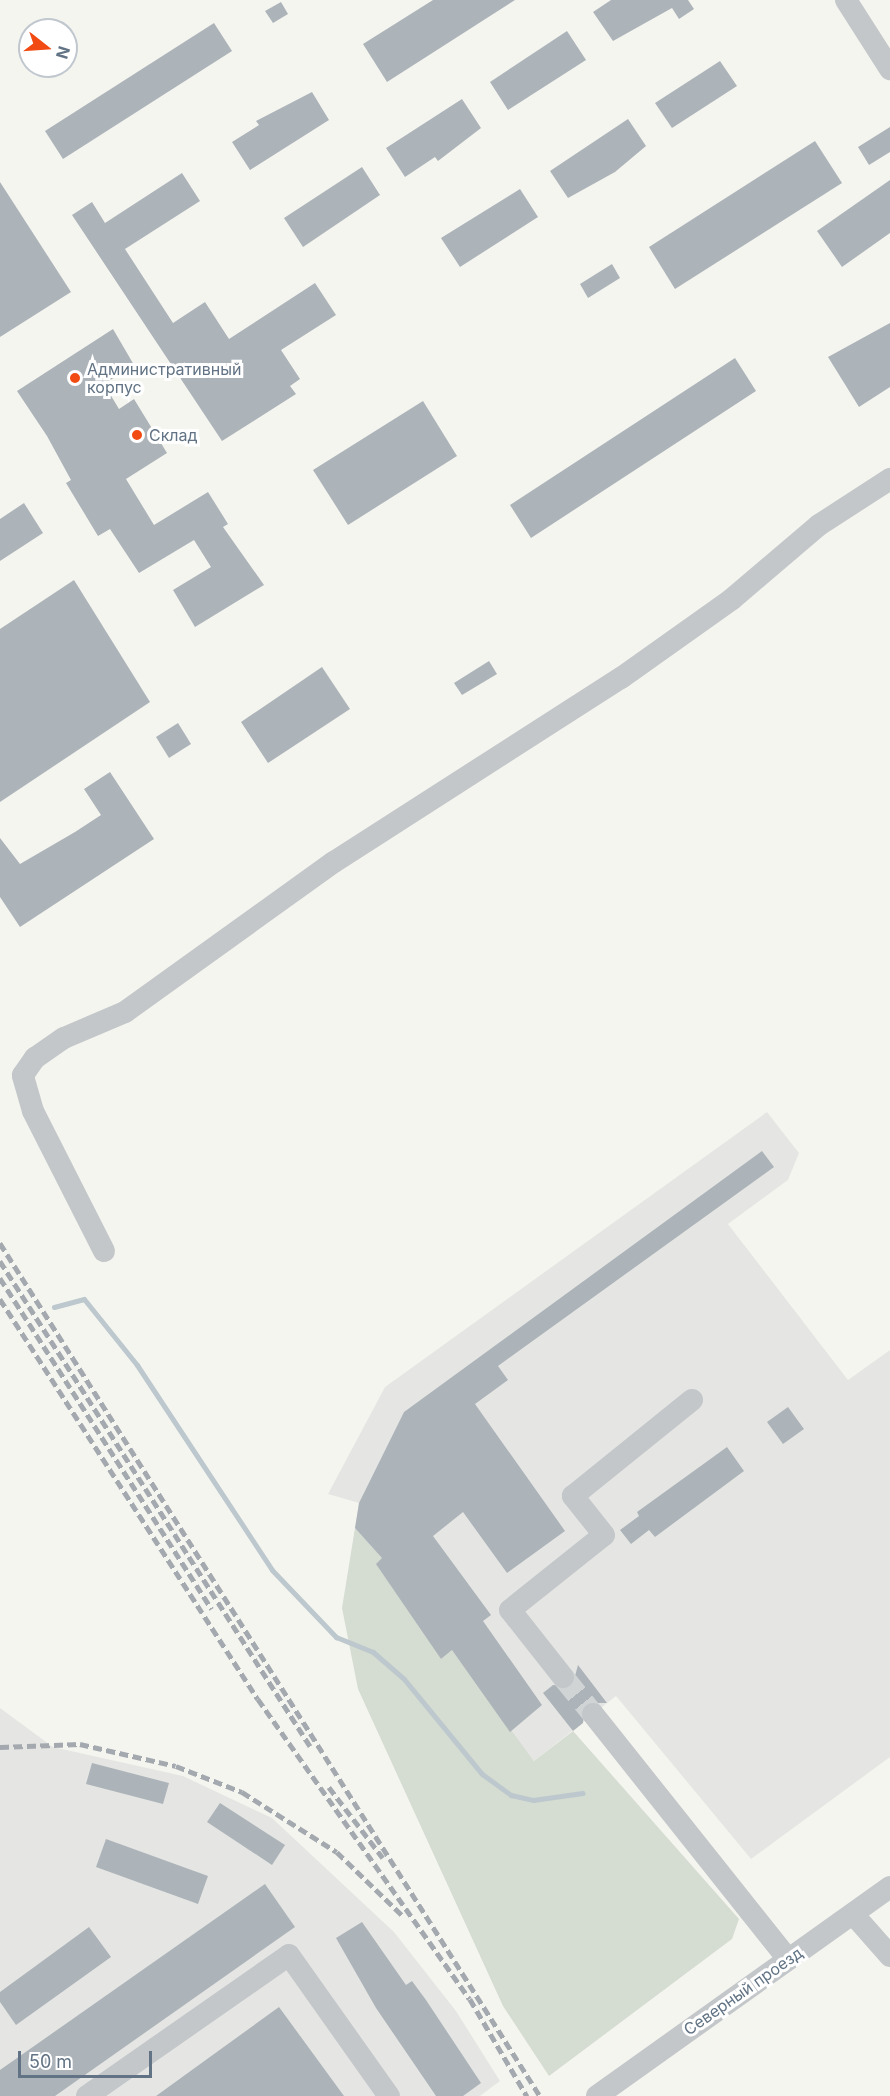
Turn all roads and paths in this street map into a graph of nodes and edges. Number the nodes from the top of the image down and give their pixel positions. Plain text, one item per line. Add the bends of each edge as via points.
1 (846, 0) edge
2 (890, 69) edge
3 (890, 479) edge
4 (104, 1251) dead end
5 (692, 1400) dead end
6 (563, 1677) tunnel mouth
7 (593, 1714) tunnel mouth
8 (890, 1887) edge
9 (853, 1914) junction
10 (890, 1956) edge
11 (788, 1959) junction
12 (87, 2096) edge
13 (388, 2096) edge
14 (597, 2096) edge

1 - 2 street
3 - 4 street via 819,525 732,599 621,678 334,862 125,1012 64,1038 35,1058 23,1075 33,1111
5 - 6 street via 573,1496 604,1535 510,1610
7 - 11 street
8 - 9 street, Северный проезд
9 - 10 street
9 - 11 street, Северный проезд
11 - 14 street, Северный проезд
12 - 13 street via 289,1955

